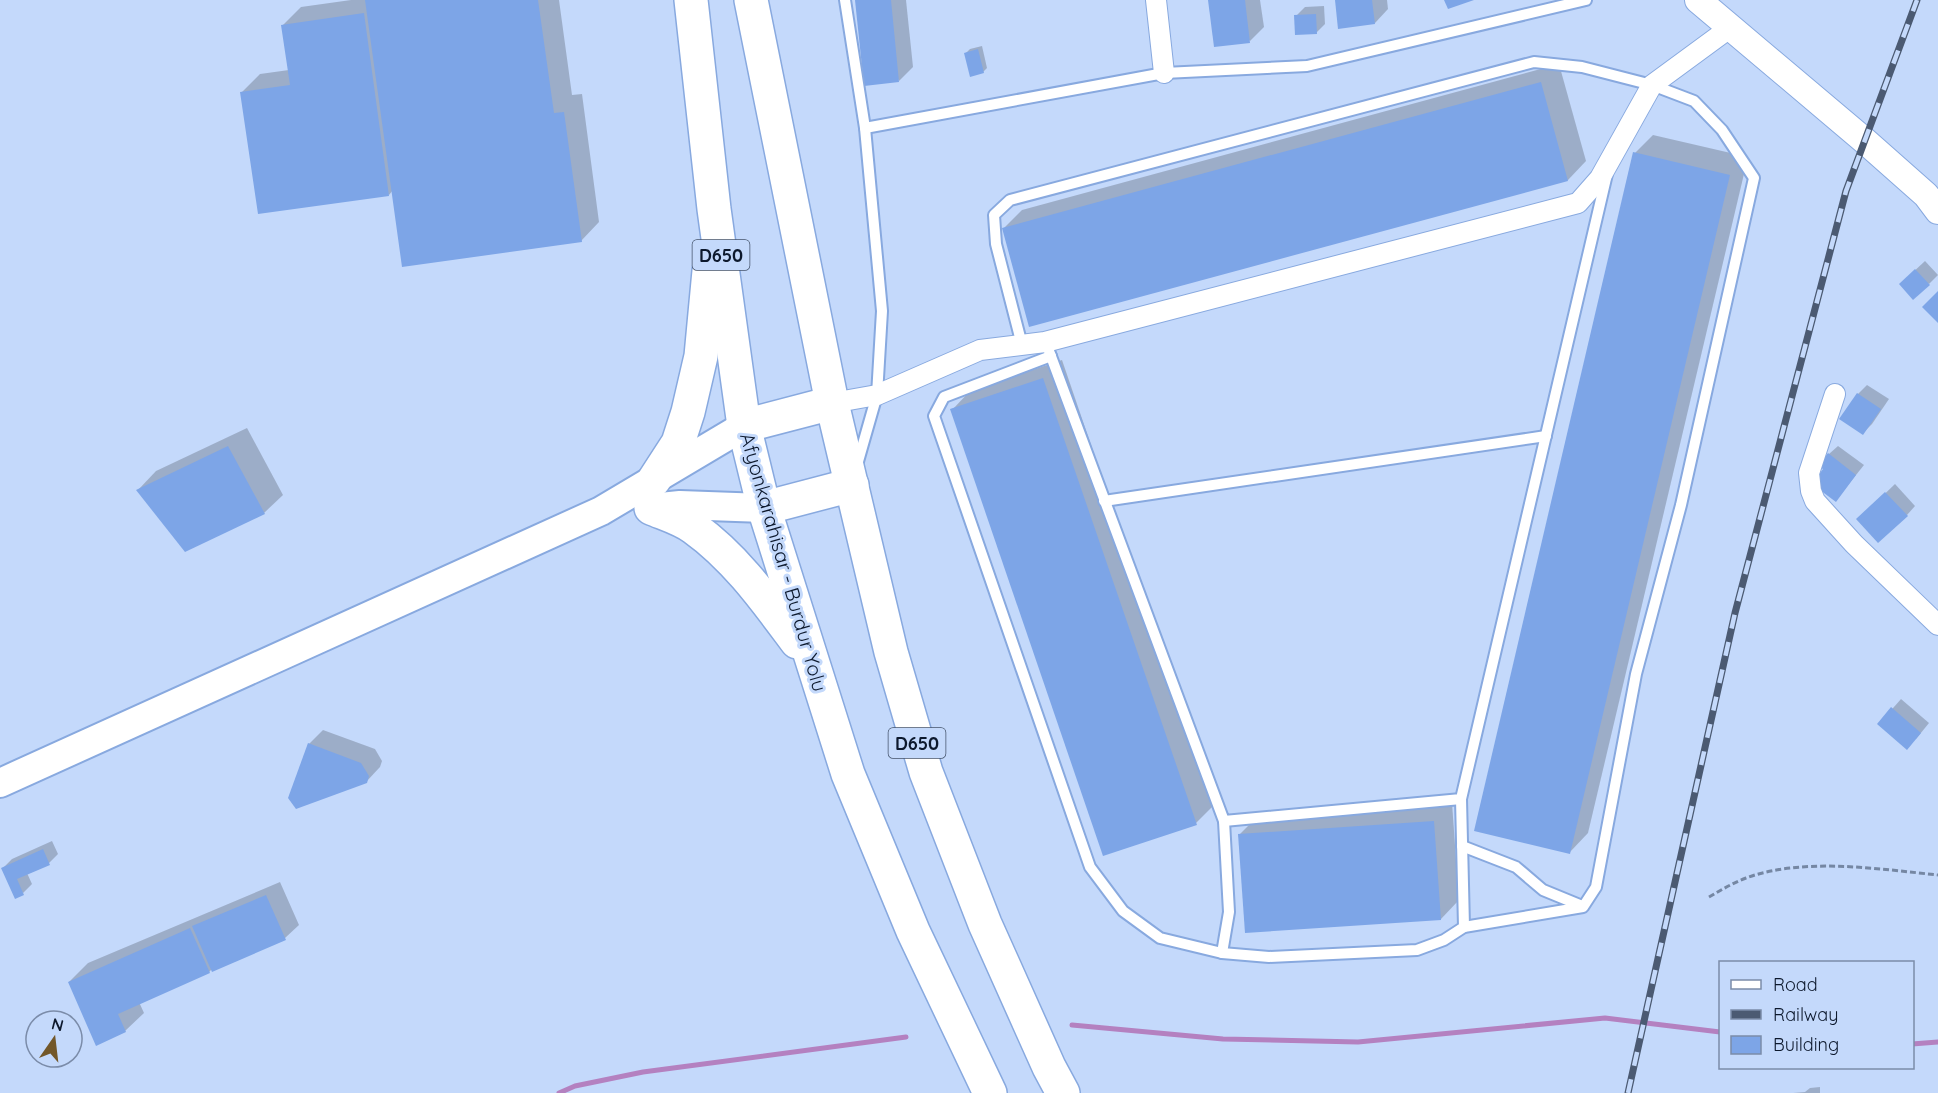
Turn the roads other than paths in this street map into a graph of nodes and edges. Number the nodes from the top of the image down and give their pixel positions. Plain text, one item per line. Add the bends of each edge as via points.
1 (691, 0) edge
2 (751, 0) edge
3 (845, 0) edge
4 (1156, 0) edge
5 (1586, 0) edge
6 (1698, 0) edge
7 (1731, 27) junction
8 (1164, 73) junction
9 (1652, 85) junction
10 (865, 128) junction
11 (1611, 160) junction
12 (714, 209) junction
13 (1938, 211) edge
14 (1022, 345) junction
15 (1048, 349) junction
16 (1835, 394) dead end
17 (877, 395) junction
18 (832, 403) junction
19 (744, 426) junction
20 (1546, 436) junction
21 (852, 485) junction
22 (653, 494) junction
23 (1104, 501) junction
24 (764, 508) junction
25 (1936, 619) edge
26 (811, 661) junction
27 (0, 783) edge
28 (1461, 799) junction
29 (1224, 821) junction
30 (1462, 846) junction
31 (1583, 907) junction
32 (1464, 927) junction
33 (1222, 953) junction
34 (990, 1093) edge
35 (1063, 1093) edge

1 - 12 highway, Afyonkarahisar - Burdur Yolu / D650
2 - 18 highway, D650
3 - 10 lane
4 - 8 street
5 - 8 lane via 1307,66
6 - 7 street
7 - 9 street
7 - 13 street via 1926,195
8 - 10 lane
9 - 11 street
9 - 14 lane via 1582,67 1534,62 1010,200 994,215 996,244
9 - 31 lane via 1694,101 1722,130 1754,178 1681,505 1636,674 1596,887
10 - 17 lane via 882,311
11 - 15 street via 1578,203
11 - 20 lane
12 - 19 highway, Afyonkarahisar - Burdur Yolu / D650
12 - 22 highway via 701,356 678,443
14 - 15 street
14 - 17 street via 980,350
15 - 23 lane
15 - 33 lane via 944,397 934,416 1090,867 1123,911 1160,938
16 - 25 street via 1809,473 1815,501 1854,544
17 - 18 street
17 - 21 lane
18 - 19 highway
18 - 21 highway, D650
19 - 22 main road
19 - 24 highway, Afyonkarahisar - Burdur Yolu / D650
20 - 23 lane
20 - 28 lane
21 - 24 highway
21 - 35 highway, D650 via 891,652 926,772 985,924
22 - 24 main road via 680,506
22 - 26 highway via 727,557
22 - 27 main road via 602,511
23 - 29 lane
24 - 26 highway, Afyonkarahisar - Burdur Yolu / D650
26 - 34 highway, Afyonkarahisar - Burdur Yolu / D650 via 848,774 913,931
28 - 29 lane
28 - 30 lane
29 - 33 lane via 1229,912
30 - 31 lane via 1515,867 1543,890
30 - 32 lane
31 - 32 lane
32 - 33 lane via 1417,950 1269,957

